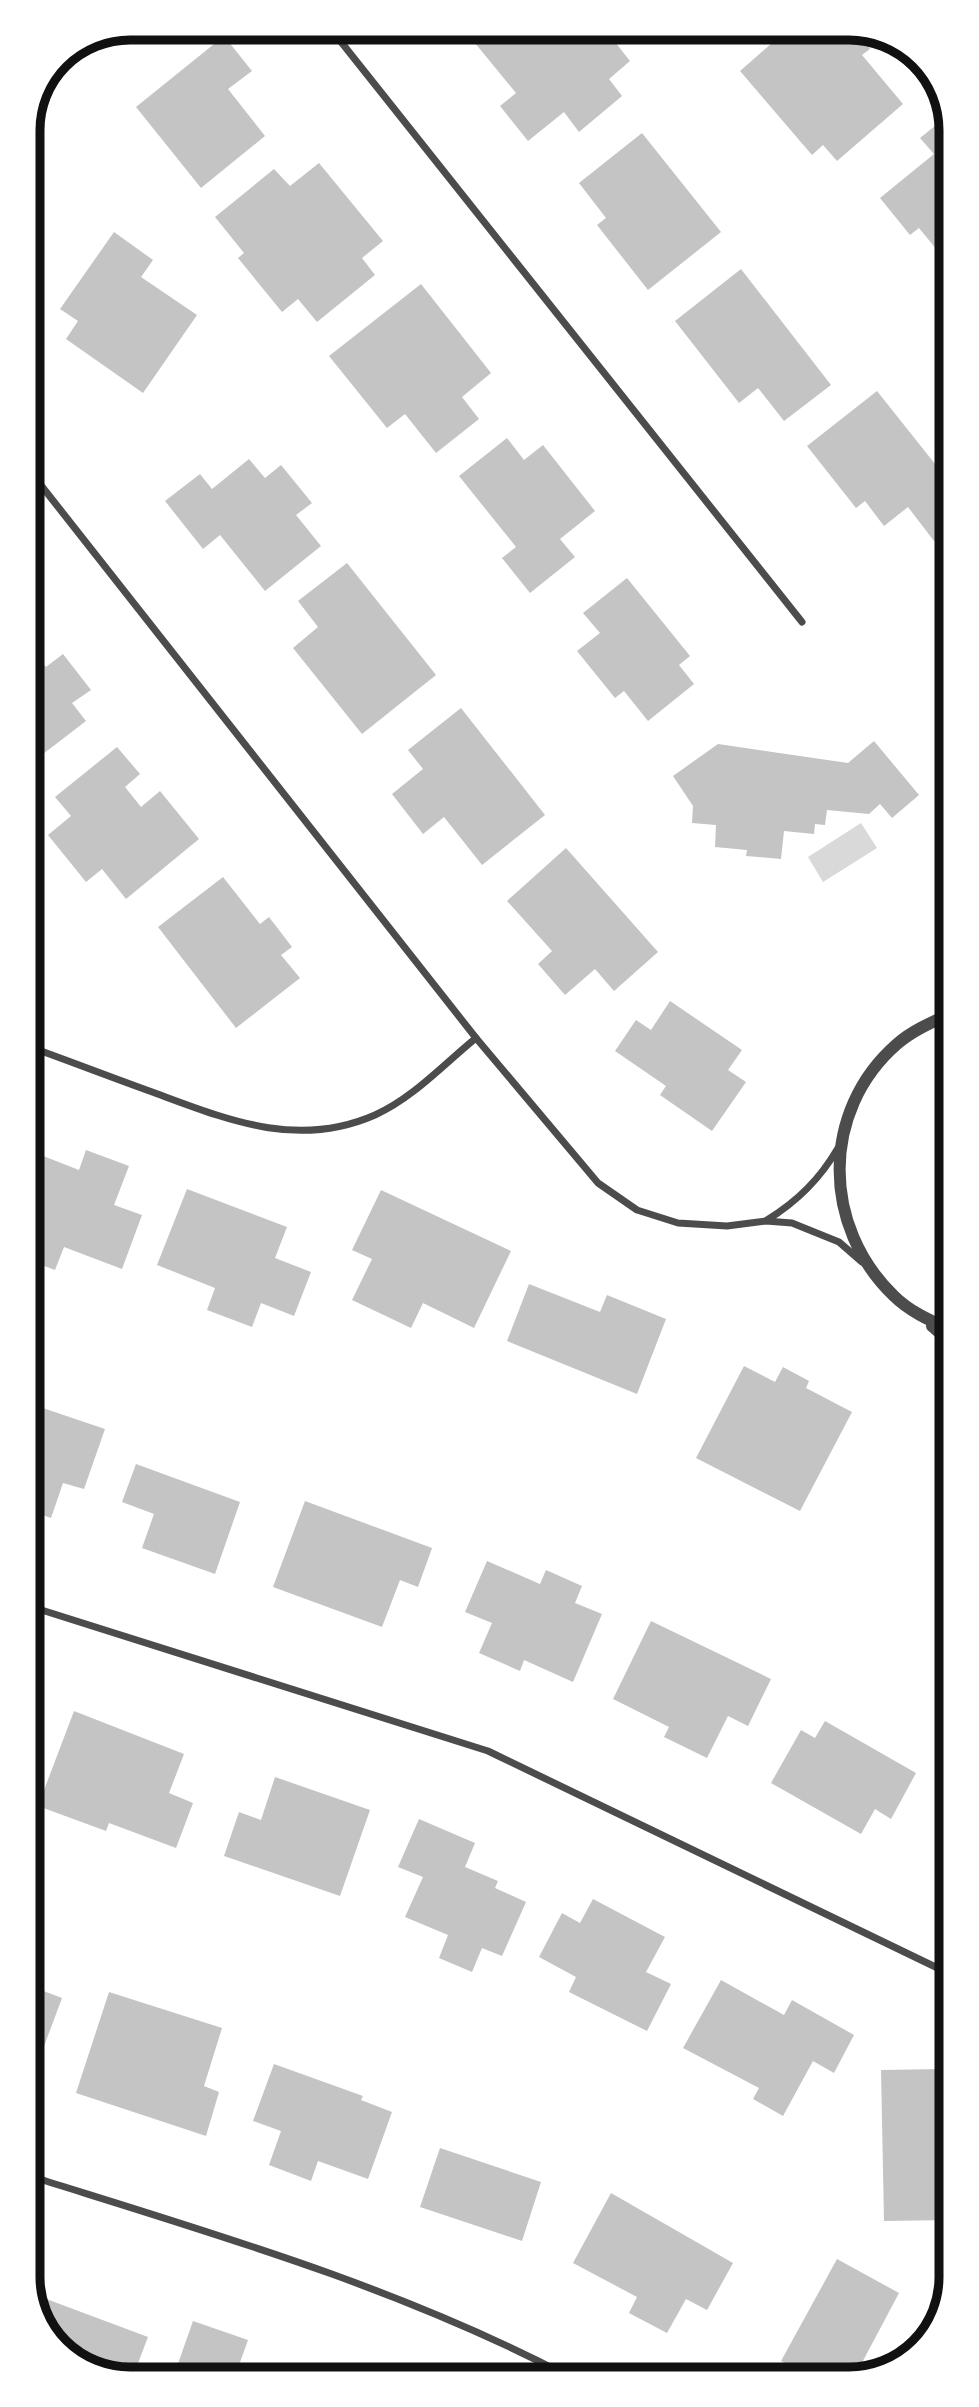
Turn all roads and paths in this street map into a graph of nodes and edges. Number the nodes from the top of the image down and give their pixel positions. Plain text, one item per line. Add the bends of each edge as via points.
1 (340, 40) edge
2 (40, 484) edge
3 (802, 622) dead end
4 (939, 1020) edge
5 (476, 1038) junction
6 (40, 1051) edge
7 (841, 1144) junction
8 (766, 1221) junction
9 (875, 1276) junction
10 (921, 1316) junction
11 (939, 1324) edge
12 (939, 1332) edge
13 (40, 1610) edge
14 (939, 1969) edge
15 (40, 2179) edge
16 (551, 2367) edge

1 - 3 street
2 - 5 street
4 - 7 street via 898,1043 877,1064 860,1088
5 - 6 street via 400,1101 377,1114 305,1132 236,1123
5 - 8 street via 583,1166 616,1198 678,1223 727,1226
7 - 8 street via 808,1190
7 - 9 street via 838,1172 844,1214 859,1253
8 - 9 street via 792,1223 828,1236
9 - 10 street
10 - 11 street
10 - 12 street
13 - 14 street via 488,1751
15 - 16 street via 325,2269 514,2347

